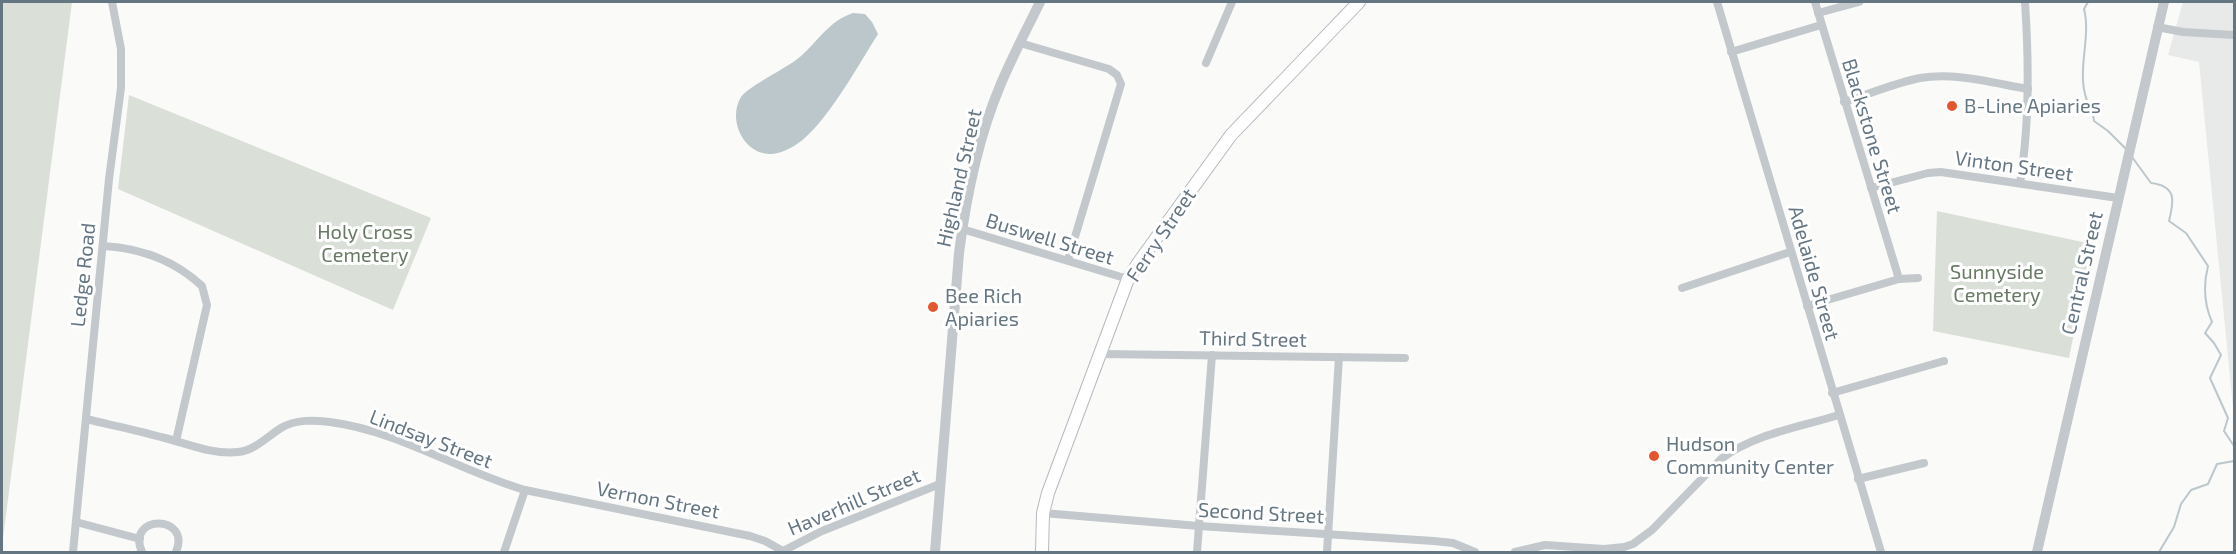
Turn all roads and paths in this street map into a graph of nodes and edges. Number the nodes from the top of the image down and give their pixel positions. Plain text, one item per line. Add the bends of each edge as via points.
1 (112, 2) edge
2 (1040, 2) edge
3 (1232, 2) edge
4 (1359, 2) edge
5 (1717, 2) edge
6 (1815, 2) edge
7 (1859, 2) edge
8 (2025, 2) edge
9 (2164, 2) edge
10 (1818, 13) junction
11 (1821, 25) junction
12 (2157, 27) junction
13 (2235, 35) edge
14 (1020, 43) junction
15 (1731, 52) junction
16 (1206, 63) dead end
17 (2028, 89) junction
18 (1844, 102) junction
19 (2020, 183) junction
20 (1871, 188) junction
21 (2118, 198) junction
22 (962, 230) junction
23 (103, 246) junction
24 (1790, 252) junction
25 (1068, 260) junction
26 (1918, 278) dead end
27 (1128, 279) junction
28 (1899, 279) junction
29 (1682, 288) dead end
30 (1807, 306) junction
31 (1100, 354) junction
32 (1212, 355) junction
33 (1339, 357) junction
34 (1405, 358) dead end
35 (1944, 361) dead end
36 (1832, 393) junction
37 (1839, 415) junction
38 (86, 419) junction
39 (176, 441) junction
40 (1924, 463) dead end
41 (1858, 479) junction
42 (940, 483) junction
43 (525, 490) junction
44 (1043, 513) junction
45 (76, 522) junction
46 (1199, 526) junction
47 (1329, 533) junction
48 (140, 539) junction
49 (73, 552) edge
50 (142, 552) edge
51 (176, 552) edge
52 (504, 552) edge
53 (782, 552) edge
54 (935, 552) edge
55 (1042, 552) edge
56 (1197, 552) edge
57 (1327, 552) edge
58 (1475, 552) edge
59 (1515, 552) edge
60 (1881, 552) edge
61 (2037, 552) edge

1 - 23 street, Ledge Road via 121,49 121,78
2 - 14 street, Highland Street
3 - 16 street
4 - 27 main road, Ferry Street via 1231,135
5 - 15 street, Adelaide Street
6 - 10 street, Blackstone Street
7 - 10 street
8 - 17 street
9 - 12 street, Central Street
10 - 11 street, Blackstone Street
11 - 15 street
11 - 18 street, Blackstone Street
12 - 13 street
12 - 21 street, Central Street
14 - 22 street, Highland Street via 991,115
14 - 25 street via 1109,69 1121,84
15 - 24 street, Adelaide Street
17 - 18 street via 1977,80 1918,78
17 - 19 street
18 - 20 street, Blackstone Street
19 - 20 street, Vinton Street via 1941,172
19 - 21 street, Vinton Street
20 - 28 street, Blackstone Street
21 - 61 street, Central Street
22 - 25 street, Buswell Street
22 - 42 street, Highland Street
23 - 38 street, Ledge Road
23 - 39 street via 153,254 202,286 207,305
24 - 29 street
24 - 30 street, Adelaide Street
25 - 27 street, Buswell Street
26 - 28 street
27 - 31 main road, Ferry Street
28 - 30 street
30 - 36 street, Adelaide Street
31 - 32 street, Third Street
31 - 44 main road, Ferry Street
32 - 33 street, Third Street
32 - 46 street
33 - 34 street, Third Street
33 - 47 street
35 - 36 street
36 - 37 street, Adelaide Street
37 - 41 street, Adelaide Street
37 - 59 street via 1731,451 1652,530 1624,548 1545,545
38 - 39 street, Lindsay Street
38 - 45 street, Ledge Road
39 - 43 street, Lindsay Street via 238,452 290,424 329,422 404,442 487,479
40 - 41 street
41 - 60 street, Adelaide Street
42 - 53 street, Haverhill Street via 822,531
42 - 54 street, Highland Street
43 - 52 street
43 - 53 street, Vernon Street via 750,536
44 - 46 street, Second Street
44 - 55 main road, Ferry Street
45 - 48 street
45 - 49 street, Ledge Road
46 - 47 street, Second Street
46 - 56 street
47 - 57 street
47 - 58 street, Second Street via 1453,543
48 - 50 street
48 - 51 street via 150,525 168,525 177,535

